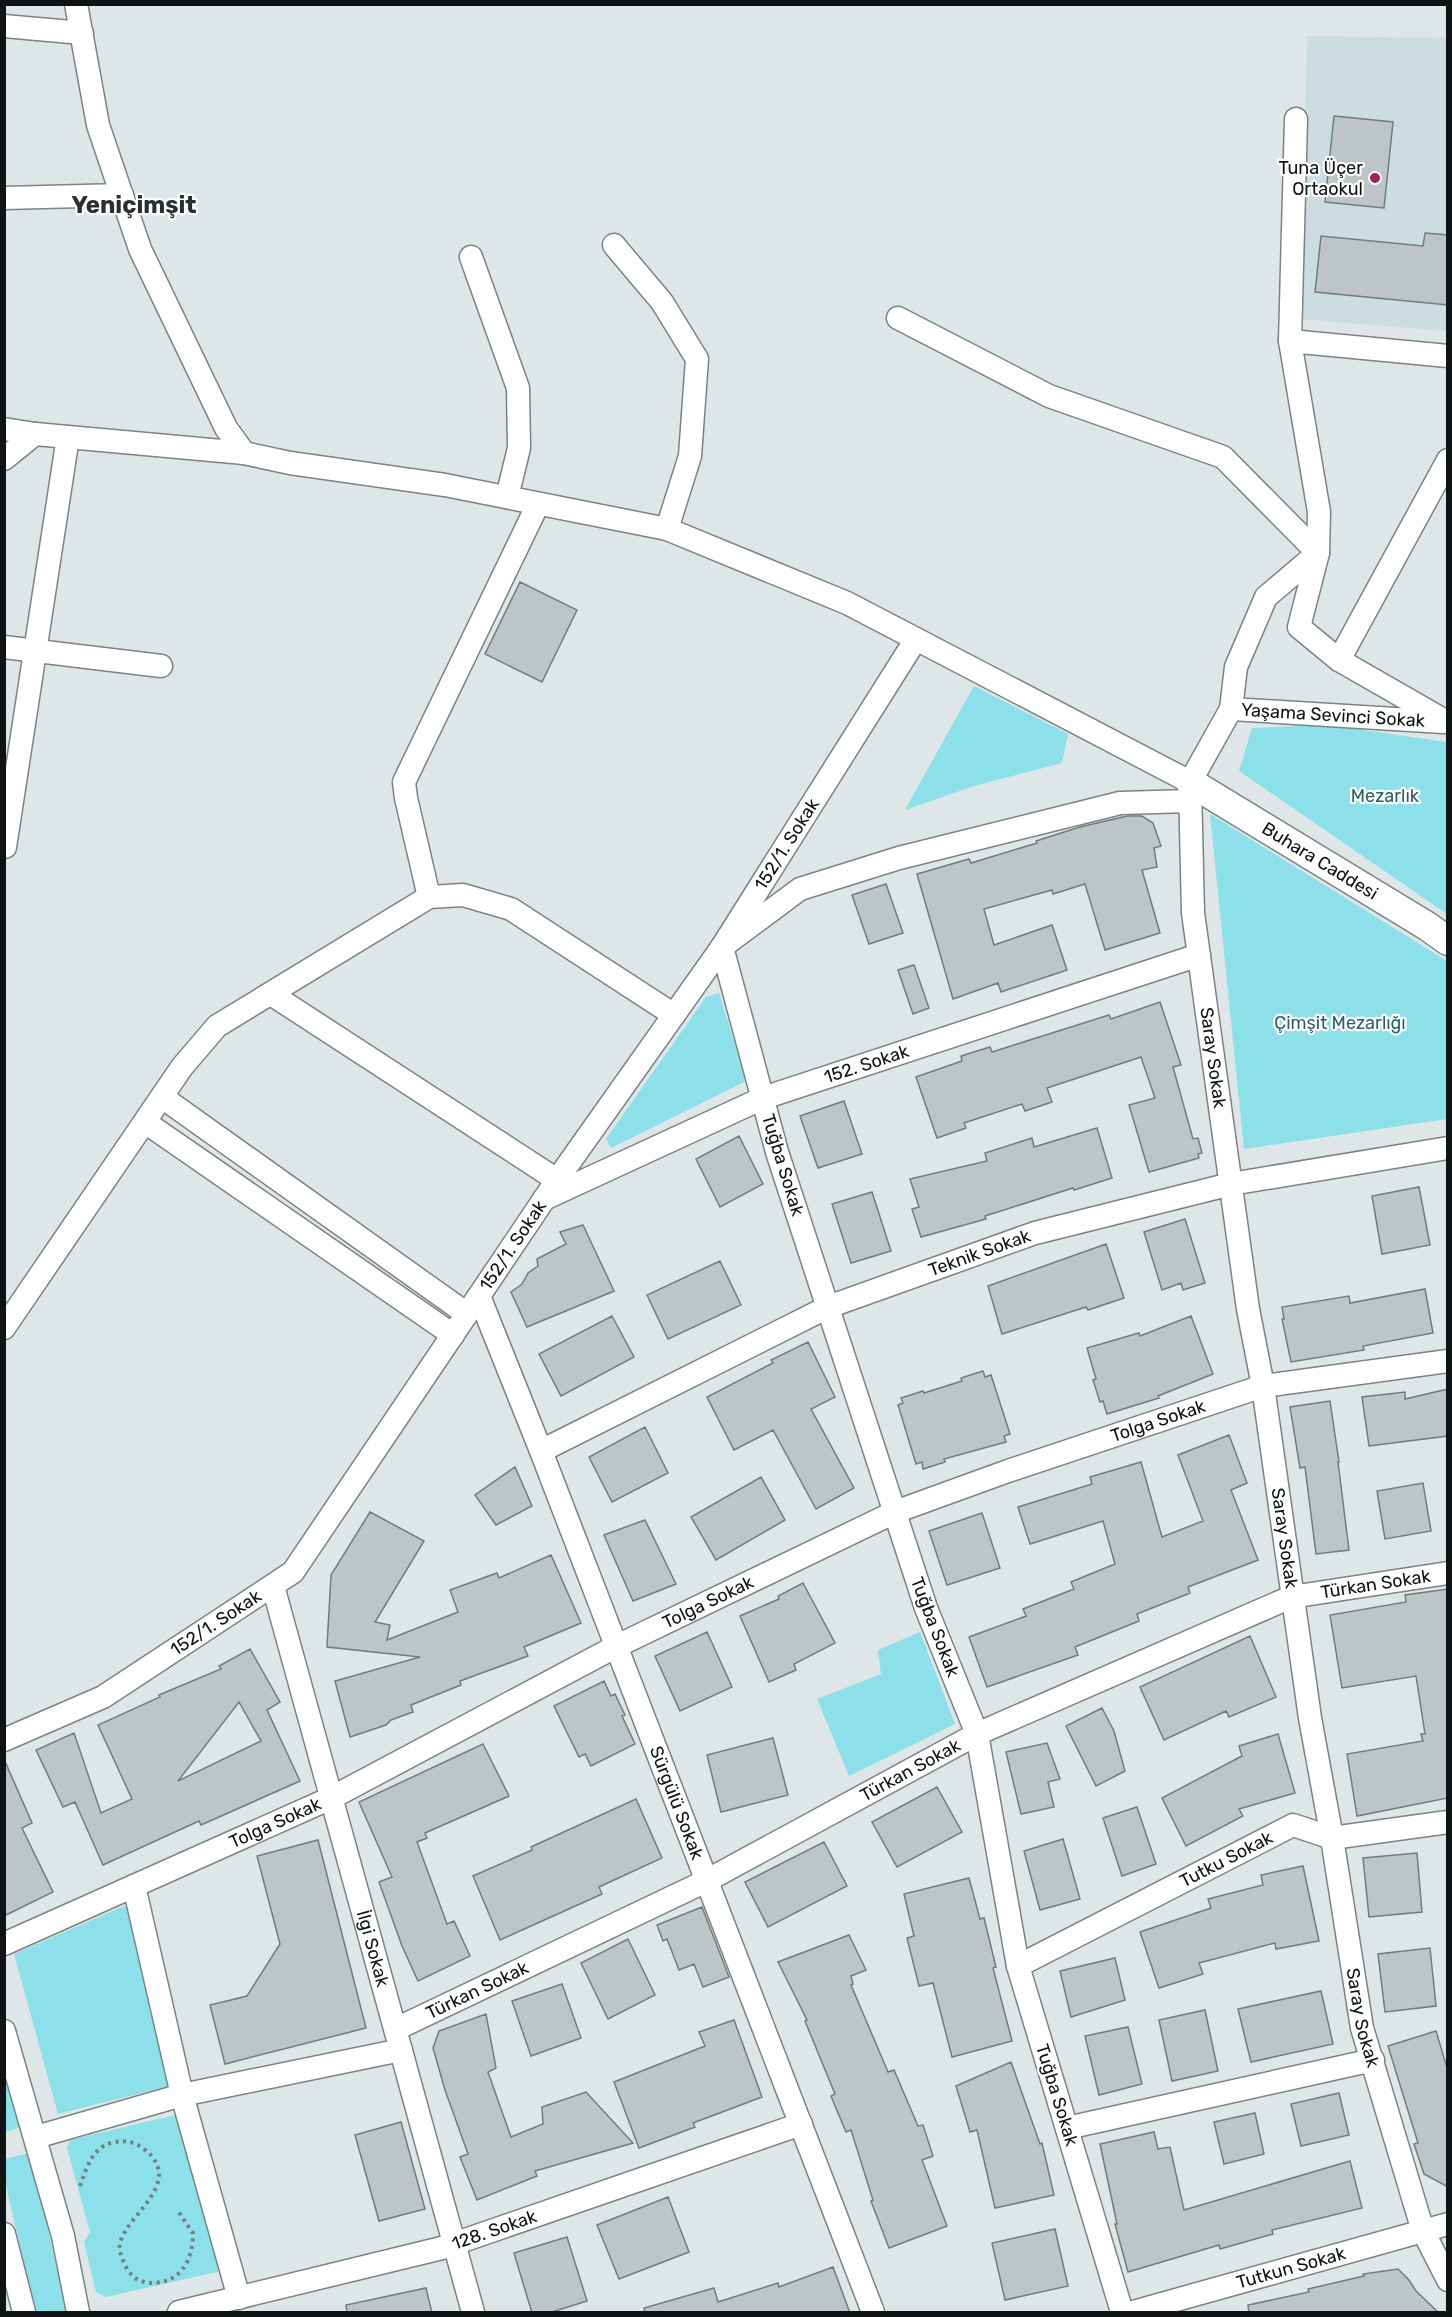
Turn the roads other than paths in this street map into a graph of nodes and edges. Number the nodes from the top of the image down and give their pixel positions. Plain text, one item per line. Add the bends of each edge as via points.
1 (76, 4) edge
2 (4, 26) edge
3 (82, 33) junction
4 (1296, 119) dead end
5 (122, 195) junction
6 (4, 198) edge
7 (614, 245) dead end
8 (471, 257) dead end
9 (898, 318) dead end
10 (1290, 341) junction
11 (1448, 356) edge
12 (4, 429) edge
13 (35, 434) junction
14 (68, 436) junction
15 (244, 453) junction
16 (4, 459) edge
17 (1448, 460) edge
18 (507, 497) junction
19 (538, 504) junction
20 (667, 529) junction
21 (1318, 553) junction
22 (916, 639) junction
23 (4, 647) edge
24 (34, 650) junction
25 (1339, 660) junction
26 (161, 666) dead end
27 (1230, 709) junction
28 (1447, 722) edge
29 (1190, 791) junction
30 (5, 847) edge
31 (429, 897) junction
32 (1448, 941) edge
33 (722, 947) junction
34 (1198, 955) junction
35 (271, 994) junction
36 (674, 1015) junction
37 (162, 1096) junction
38 (763, 1098) junction
39 (145, 1122) junction
40 (1448, 1148) edge
41 (557, 1180) junction
42 (1231, 1184) junction
43 (544, 1199) junction
44 (473, 1305) junction
45 (828, 1307) junction
46 (4, 1328) edge
47 (453, 1335) junction
48 (1448, 1361) edge
49 (1263, 1386) junction
50 (541, 1451) junction
51 (895, 1512) junction
52 (1448, 1574) edge
53 (273, 1586) junction
54 (1291, 1597) junction
55 (615, 1647) junction
56 (977, 1734) junction
57 (4, 1740) edge
58 (331, 1798) junction
59 (1448, 1822) edge
60 (1332, 1838) junction
61 (706, 1881) junction
62 (134, 1886) junction
63 (4, 1944) edge
64 (1018, 1966) junction
65 (4, 2031) edge
66 (399, 2039) junction
67 (1373, 2060) junction
68 (182, 2095) junction
69 (801, 2124) junction
70 (1067, 2128) junction
71 (36, 2137) junction
72 (1448, 2224) edge
73 (1423, 2230) junction
74 (4, 2234) edge
75 (455, 2243) junction
76 (1448, 2280) edge
77 (240, 2298) junction
78 (24, 2313) edge
79 (78, 2313) edge
80 (179, 2313) edge
81 (473, 2313) edge
82 (873, 2313) edge
83 (1122, 2313) edge
84 (1133, 2313) edge

1 - 3 street
2 - 3 street
3 - 5 street via 98,125
4 - 10 street
5 - 6 street
5 - 15 street via 140,249 226,428
7 - 20 street via 662,302 697,359 690,456
8 - 18 street via 518,388 519,447
9 - 21 street via 1048,396 1223,457
10 - 11 street
10 - 21 street via 1319,512
12 - 13 street
13 - 14 street
13 - 16 street
14 - 15 street
14 - 24 street
15 - 18 street
17 - 25 street
18 - 19 street
19 - 20 street
19 - 31 street via 404,782
20 - 22 street via 847,603
21 - 25 street via 1299,627
21 - 27 street via 1266,597 1236,667
22 - 29 street
22 - 33 street, 152/1. Sokak
23 - 24 street
24 - 26 street
24 - 30 street
25 - 28 street
27 - 28 street, Yaşama Sevinci Sokak
27 - 29 street, Yaşama Sevinci Sokak
29 - 32 main road, Buhara Caddesi
29 - 33 street via 1120,803 899,858 800,889
29 - 34 street, Saray Sokak
31 - 35 street
31 - 36 street via 463,895 511,909
33 - 36 street, 152/1. Sokak
33 - 38 street, Tuğba Sokak
34 - 38 street, 152. Sokak
34 - 42 street, Saray Sokak
35 - 37 street via 217,1026
35 - 41 street
36 - 41 street, 152/1. Sokak
37 - 39 street
37 - 44 street
38 - 43 street, 152. Sokak
38 - 45 street, Tuğba Sokak
39 - 46 street
39 - 47 street
40 - 42 street, Teknik Sokak
41 - 43 street, 152/1. Sokak
42 - 45 street, Teknik Sokak via 1035,1233
42 - 49 street, Saray Sokak
43 - 44 street, 152/1. Sokak
44 - 47 street, 152/1. Sokak
44 - 50 street, Sürgülü Sokak
45 - 50 street, Teknik Sokak
45 - 51 street, Tuğba Sokak
47 - 53 street, 152/1. Sokak via 293,1572
48 - 49 street, Tolga Sokak
49 - 51 street, Tolga Sokak
49 - 54 street, Saray Sokak
50 - 55 street, Sürgülü Sokak
51 - 55 street, Tolga Sokak
51 - 56 street, Tuğba Sokak via 926,1608
52 - 54 street, Türkan Sokak
53 - 57 street, 152/1. Sokak via 103,1697
53 - 58 street, İlgi Sokak
54 - 56 street, Türkan Sokak
54 - 60 street, Saray Sokak
55 - 58 street, Tolga Sokak
55 - 61 street, Sürgülü Sokak
56 - 61 street, Türkan Sokak
56 - 64 street, Tuğba Sokak
58 - 62 street, Tolga Sokak
58 - 66 street, İlgi Sokak
59 - 60 street, Tutku Sokak
60 - 64 street, Tutku Sokak via 1293,1825
60 - 67 street, Saray Sokak via 1362,2028
61 - 66 street, Türkan Sokak
61 - 69 street, Sürgülü Sokak
62 - 63 street, Tolga Sokak
62 - 68 street
64 - 70 street, Tuğba Sokak
65 - 71 street
66 - 68 street, Türkan Sokak
66 - 75 street, İlgi Sokak
67 - 70 street
67 - 73 street, Saray Sokak
68 - 71 street, Türkan Sokak
68 - 77 street
69 - 75 street, 128. Sokak
69 - 82 street, Sürgülü Sokak
70 - 83 street, Tuğba Sokak
71 - 79 street via 63,2236
72 - 73 street, Tutkun Sokak
73 - 76 street, Saray Sokak
73 - 84 street, Tutkun Sokak
74 - 78 street
75 - 77 street, 128. Sokak
75 - 81 street, İlgi Sokak
77 - 80 street, 128. Sokak

